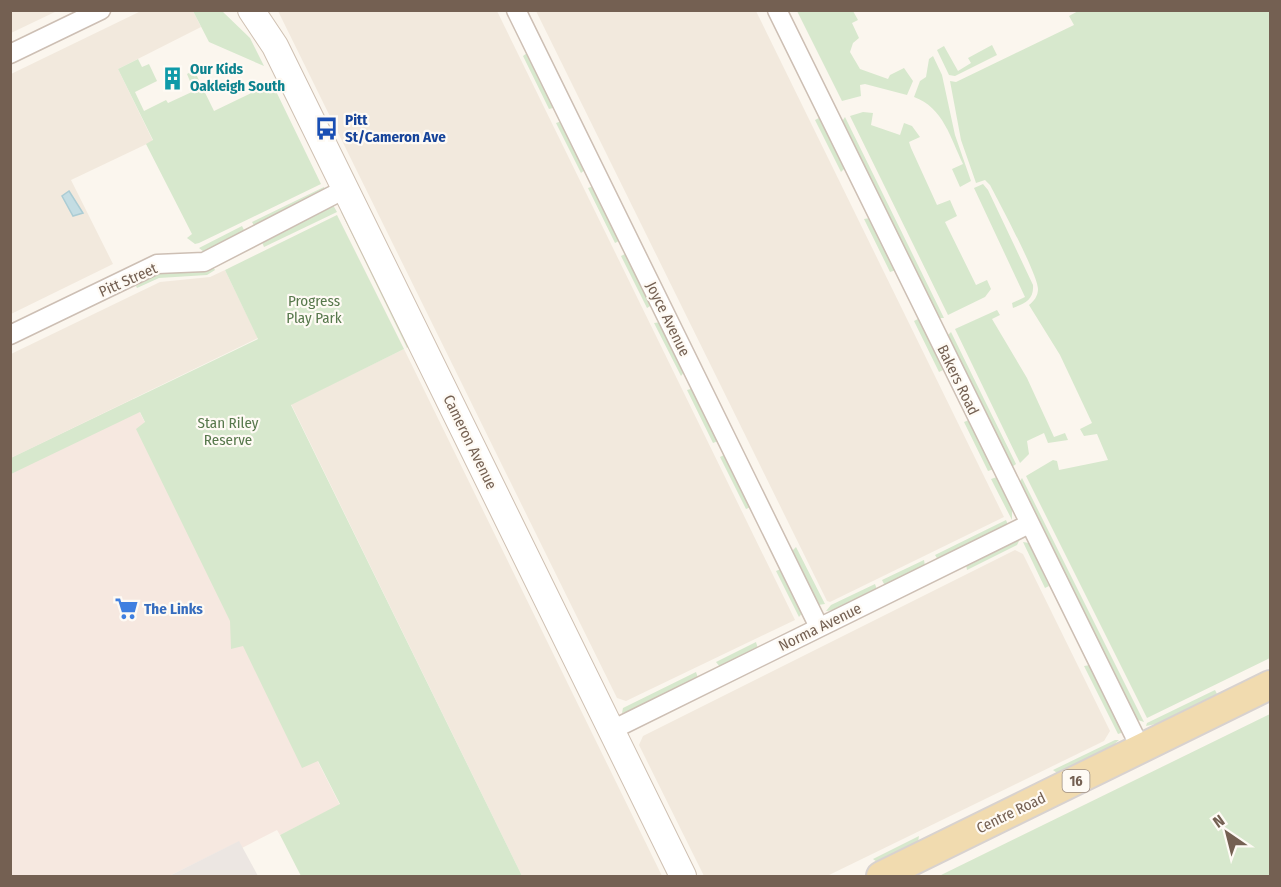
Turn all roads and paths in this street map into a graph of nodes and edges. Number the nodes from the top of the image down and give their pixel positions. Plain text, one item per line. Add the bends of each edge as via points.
1 (101, 10) edge
2 (251, 10) edge
3 (516, 10) edge
4 (777, 10) edge
5 (10, 54) edge
6 (345, 189) junction
7 (10, 335) edge
8 (1029, 524) junction
9 (819, 627) junction
10 (1270, 685) edge
11 (612, 730) junction
12 (1140, 749) junction
13 (683, 876) edge
14 (881, 876) edge

1 - 5 street
2 - 6 street, Cameron Avenue via 275,46
3 - 9 street, Joyce Avenue
4 - 8 street, Bakers Road
6 - 7 street, Pitt Street via 204,262 157,264
6 - 11 street, Cameron Avenue
8 - 9 street, Norma Avenue
8 - 12 street, Bakers Road
9 - 11 street, Norma Avenue
10 - 12 main road, Centre Road / 16
11 - 13 street, Cameron Avenue
12 - 14 main road, Centre Road / 16

